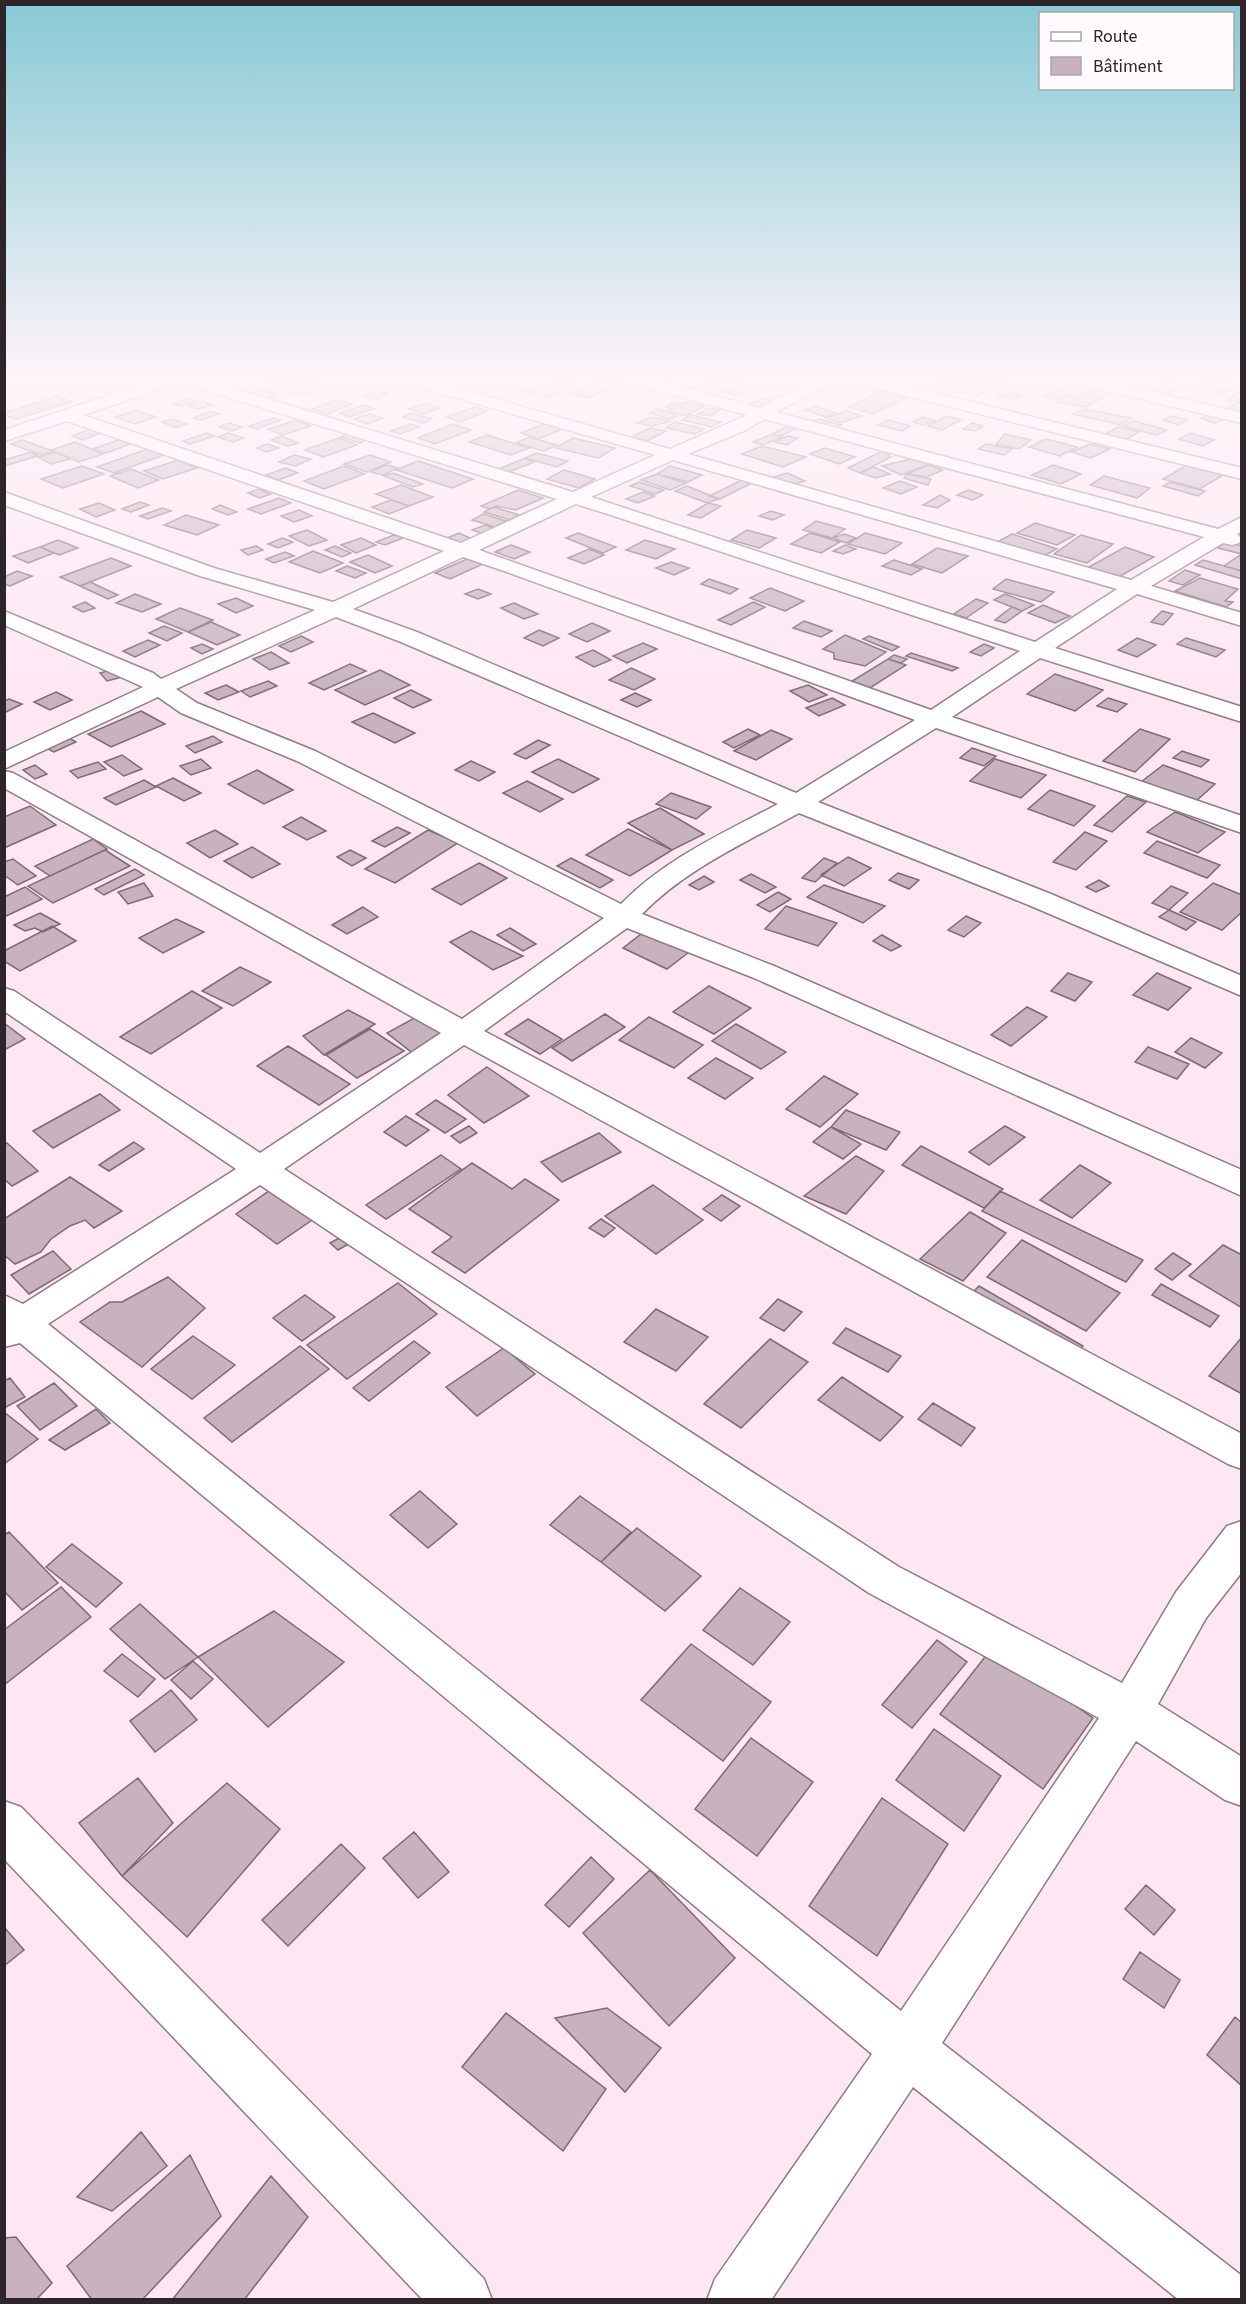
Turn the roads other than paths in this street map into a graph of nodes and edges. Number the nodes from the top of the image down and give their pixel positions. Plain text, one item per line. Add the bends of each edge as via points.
1 (278, 488) edge
2 (540, 488) edge
3 (597, 488) edge
4 (784, 488) edge
5 (1054, 488) edge
6 (4, 498) edge
7 (574, 498) junction
8 (1235, 534) edge
9 (463, 550) junction
10 (1134, 587) junction
11 (334, 609) junction
12 (4, 617) edge
13 (1242, 620) edge
14 (1039, 650) junction
15 (159, 688) junction
16 (1242, 715) edge
17 (934, 719) junction
18 (4, 762) edge
19 (4, 777) edge
20 (798, 803) junction
21 (1242, 825) edge
22 (624, 918) junction
23 (1242, 987) edge
24 (4, 997) edge
25 (464, 1032) junction
26 (260, 1169) junction
27 (1242, 1184) edge
28 (10, 1322) edge
29 (1242, 1453) edge
30 (1242, 1539) edge
31 (1130, 1711) junction
32 (1242, 1784) edge
33 (4, 1824) edge
34 (907, 2049) junction
35 (463, 2300) edge
36 (736, 2300) edge
37 (1226, 2300) edge

1 - 9 street
2 - 7 street
3 - 7 street
4 - 10 street
5 - 8 street
6 - 11 street via 207,572
7 - 9 street
7 - 14 street
8 - 10 street via 1177,560
9 - 11 street
9 - 17 street
10 - 13 street
10 - 14 street
11 - 15 street
11 - 20 street via 409,637
12 - 15 street via 145,678
14 - 16 street
14 - 17 street
15 - 18 street
15 - 22 street via 189,708 306,756
17 - 20 street
17 - 21 street
19 - 25 street
20 - 22 street via 686,864 651,890
20 - 23 street via 1041,900
22 - 25 street
22 - 27 street via 775,977
24 - 26 street
25 - 26 street
25 - 29 street
26 - 28 street
26 - 31 street via 884,1580
28 - 34 street
30 - 31 street via 1191,1605
31 - 32 street
31 - 34 street
33 - 35 street
34 - 36 street
34 - 37 street

